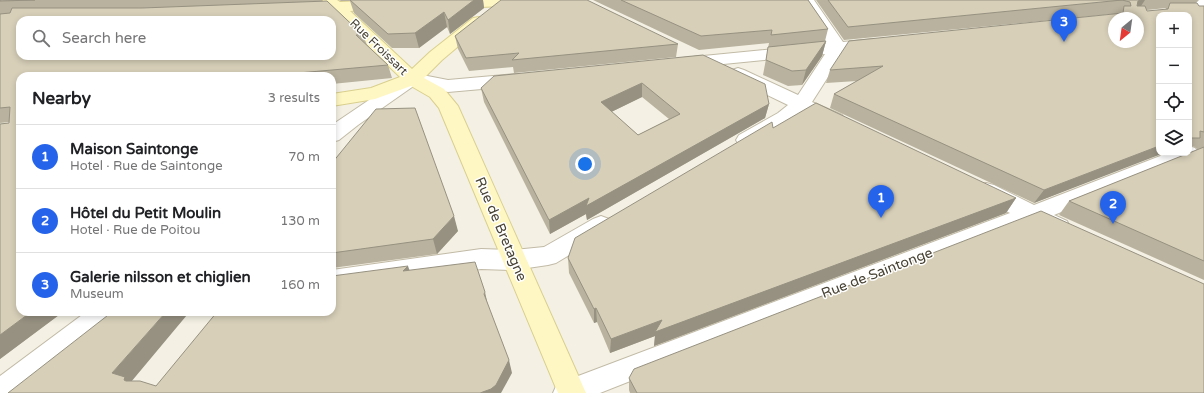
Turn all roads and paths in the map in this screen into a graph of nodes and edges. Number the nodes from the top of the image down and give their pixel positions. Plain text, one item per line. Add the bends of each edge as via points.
1 (506, 0) edge
2 (806, 0) edge
3 (436, 3) edge
4 (331, 4) edge
5 (398, 5) edge
6 (289, 9) edge
7 (889, 43) edge
8 (838, 48) junction
9 (679, 50) dead end
10 (708, 60) junction
11 (668, 64) edge
12 (533, 78) edge
13 (412, 79) junction
14 (336, 99) edge
15 (801, 104) junction
16 (853, 129) edge
17 (336, 132) edge
18 (1204, 147) edge
19 (731, 149) edge
20 (1192, 152) edge
21 (1181, 156) edge
22 (967, 182) edge
23 (1032, 214) junction
24 (616, 217) edge
25 (1081, 236) edge
26 (514, 260) junction
27 (336, 279) edge
28 (100, 316) edge
29 (570, 392) edge
30 (0, 393) edge

1 - 3 street
1 - 13 street via 436,56
2 - 8 street
4 - 5 street
4 - 6 street
4 - 13 street, Rue Froissart
7 - 8 street
8 - 10 street
8 - 15 street
9 - 10 street
10 - 11 street
10 - 15 street
12 - 13 street via 448,86
13 - 14 street via 375,93
13 - 17 street
13 - 26 street, Rue de Bretagne via 437,93 448,106
15 - 16 street
15 - 19 street via 785,117
18 - 20 street, Rue de Saintonge
21 - 23 street, Rue de Saintonge
22 - 23 street
23 - 25 street
23 - 29 street, Rue de Saintonge
24 - 26 street via 548,256
26 - 27 street via 481,259
26 - 29 street, Rue de Bretagne
28 - 30 street

